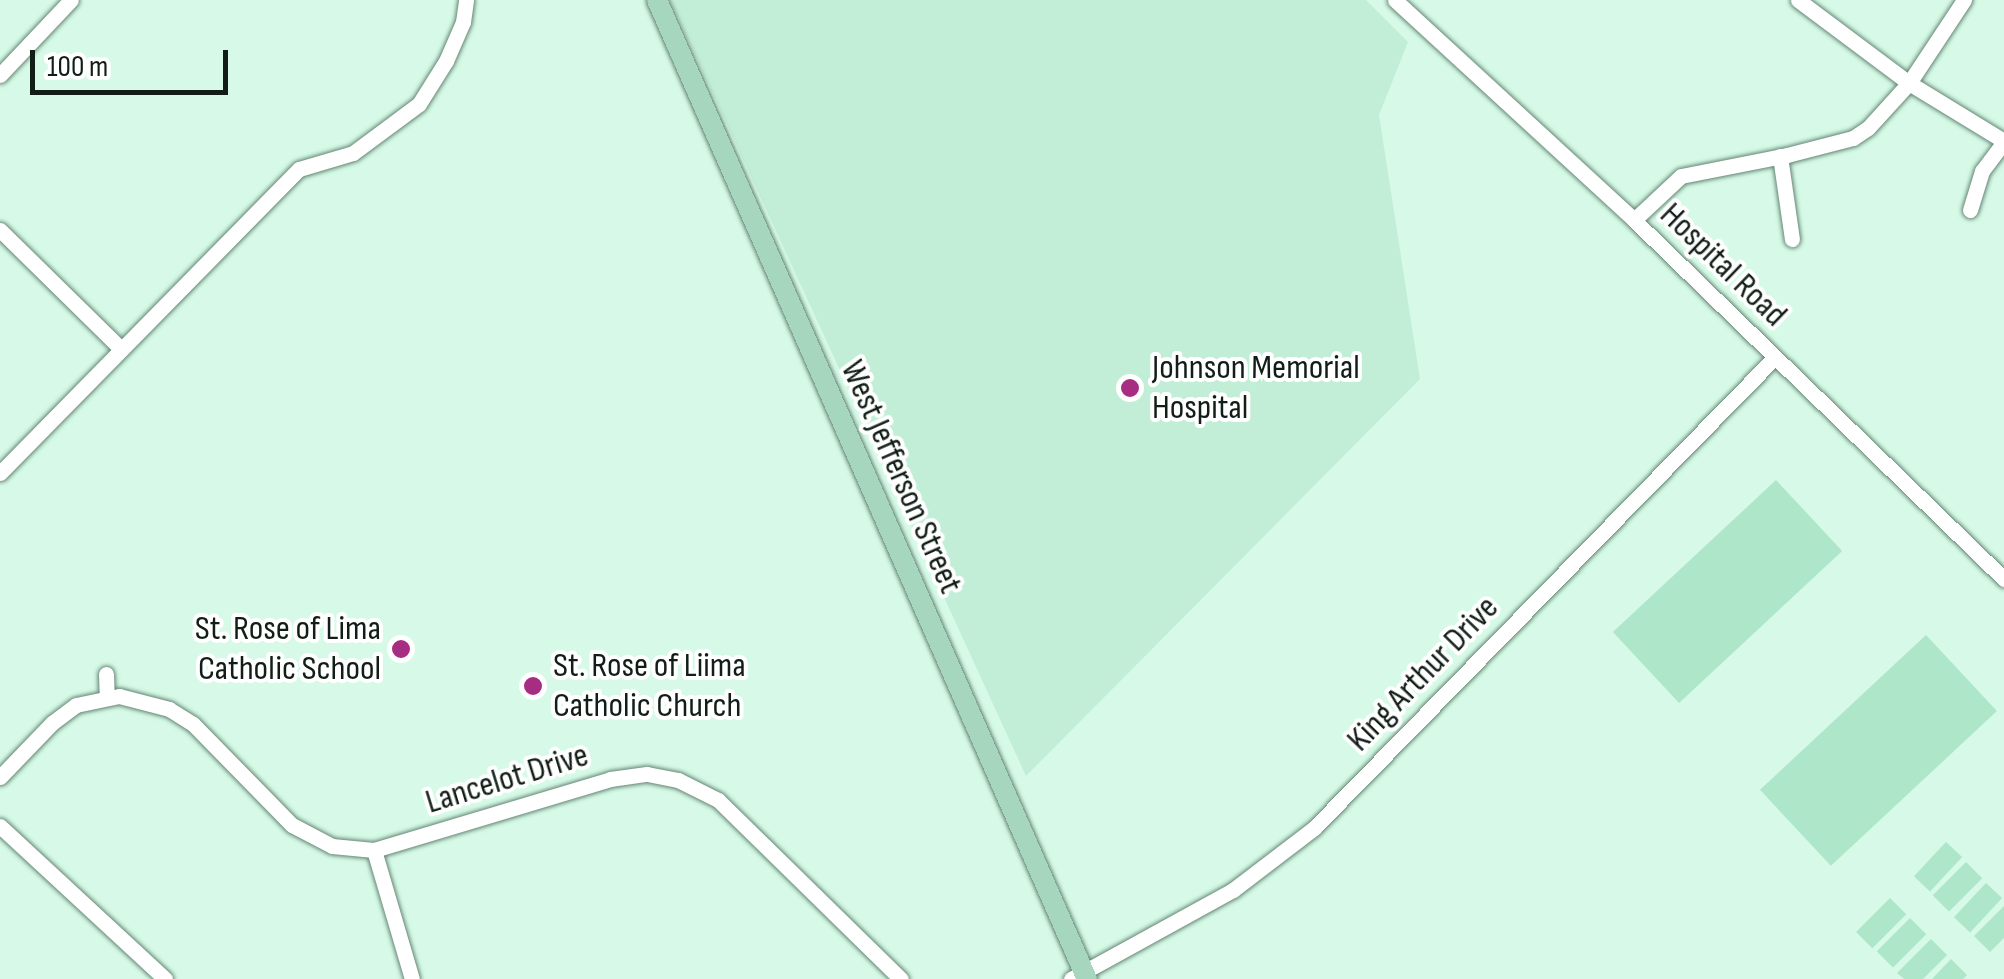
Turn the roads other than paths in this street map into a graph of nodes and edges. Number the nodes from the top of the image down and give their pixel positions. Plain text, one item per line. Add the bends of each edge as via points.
1 (71, 0) edge
2 (466, 0) edge
3 (657, 0) edge
4 (1395, 0) edge
5 (1798, 0) edge
6 (1964, 0) edge
7 (0, 75) edge
8 (1909, 84) junction
9 (2004, 141) edge
10 (1780, 156) junction
11 (1970, 210) dead end
12 (1634, 220) junction
13 (0, 230) edge
14 (1792, 239) dead end
15 (121, 349) junction
16 (1775, 357) junction
17 (0, 473) edge
18 (2004, 579) edge
19 (106, 674) dead end
20 (108, 697) junction
21 (0, 777) edge
22 (0, 826) edge
23 (374, 850) junction
24 (1081, 977) edge
25 (165, 979) edge
26 (412, 979) edge
27 (901, 979) edge

1 - 7 street
2 - 15 street via 446,61 420,104 353,153 300,169
3 - 24 main road, West Jefferson Street
4 - 12 street, Hospital Road
5 - 8 street
6 - 8 street
8 - 9 street
8 - 10 street via 1853,138
9 - 11 street via 1982,171
10 - 12 street via 1681,176
10 - 14 street
12 - 16 street, Hospital Road
13 - 15 street
15 - 17 street
16 - 18 street, Hospital Road
16 - 24 street, King Arthur Drive via 1314,828 1234,890
19 - 20 street
20 - 21 street, Lancelot Drive via 76,705
20 - 23 street, Lancelot Drive via 169,708 193,724 292,826 332,846
22 - 25 street
23 - 26 street
23 - 27 street, Lancelot Drive via 610,779 647,774 678,780 718,800

